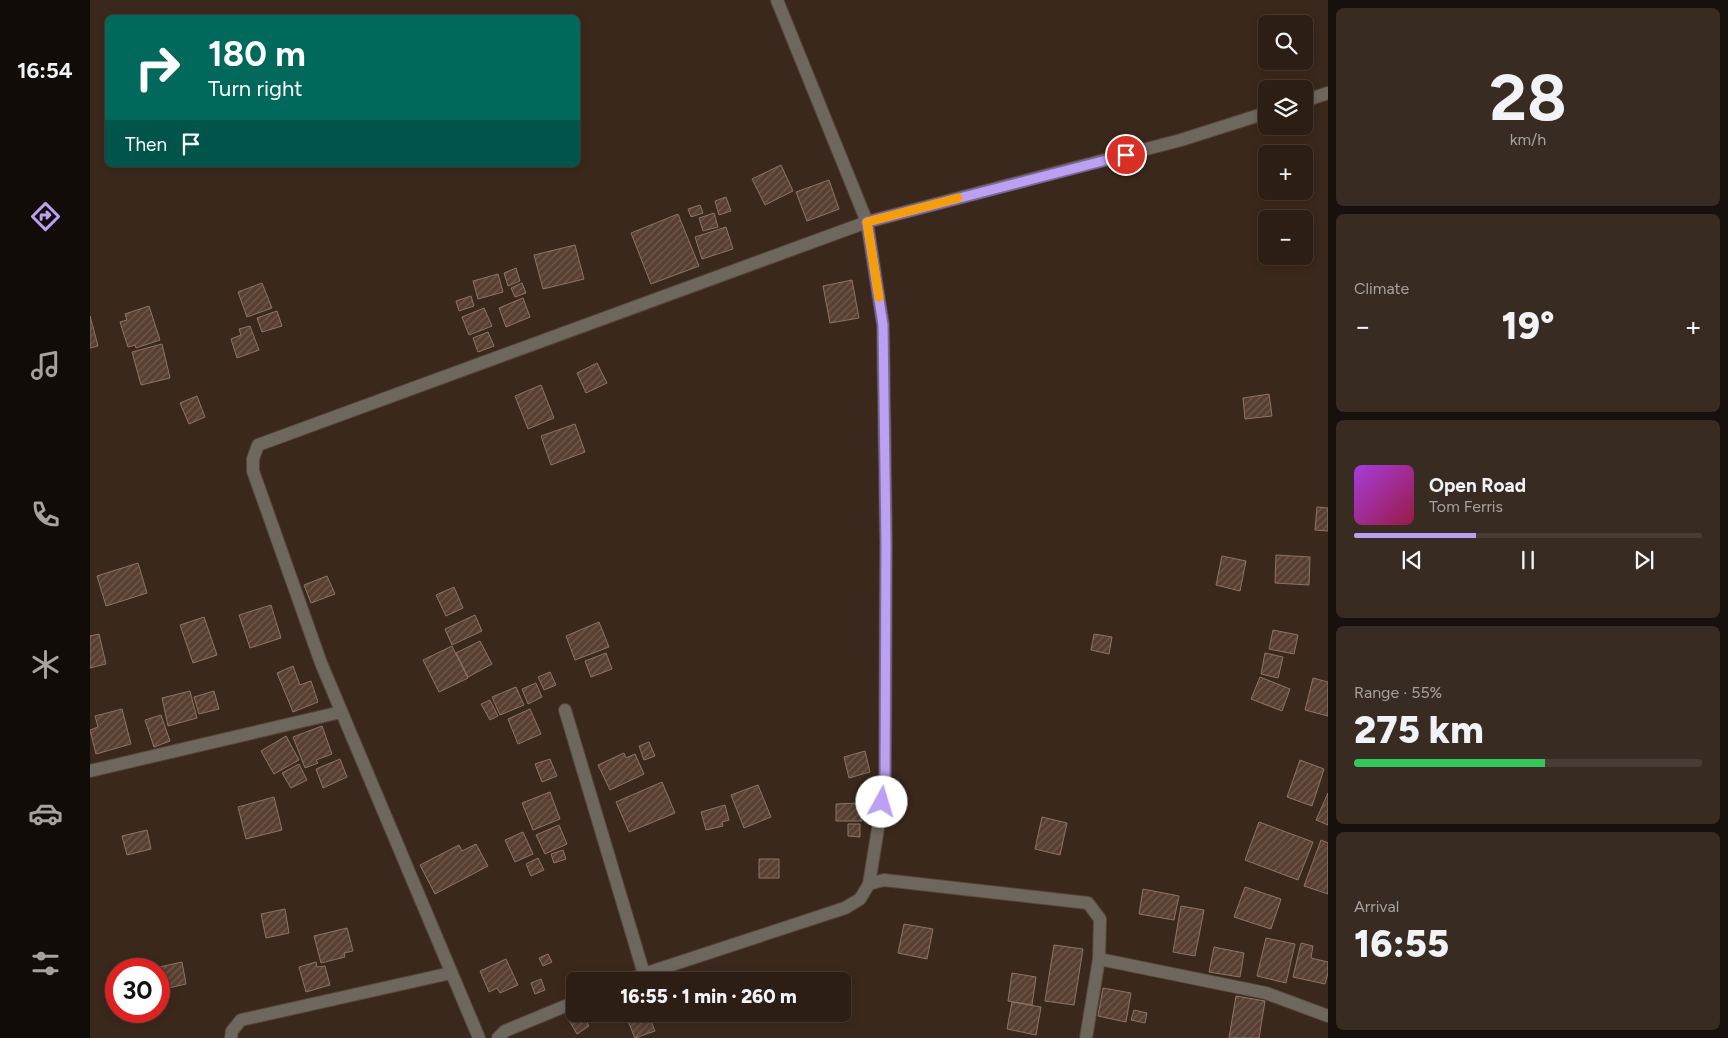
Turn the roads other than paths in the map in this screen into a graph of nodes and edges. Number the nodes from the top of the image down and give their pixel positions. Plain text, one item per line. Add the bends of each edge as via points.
1 (777, 0) edge
2 (1328, 93) edge
3 (1313, 98) edge
4 (1258, 116) edge
5 (867, 222) junction
6 (565, 710) dead end
7 (342, 712) junction
8 (90, 771) edge
9 (869, 884) junction
10 (1099, 959) junction
11 (643, 972) edge
12 (650, 972) edge
13 (451, 973) junction
14 (566, 1006) edge
15 (1328, 1016) edge
16 (231, 1038) edge
17 (479, 1038) edge
18 (498, 1038) edge
19 (1086, 1038) edge

1 - 5 street
2 - 3 street
4 - 5 street via 1181,140
5 - 7 street via 258,445 253,471 321,663
5 - 9 street via 883,325 886,543 885,785
6 - 11 street
7 - 8 street
7 - 13 street
9 - 10 street via 884,880 1088,903 1100,919
9 - 12 street via 860,898 845,908
10 - 15 street via 1266,993
10 - 19 street
13 - 16 street via 241,1020 232,1031
13 - 17 street
14 - 18 street via 505,1031

